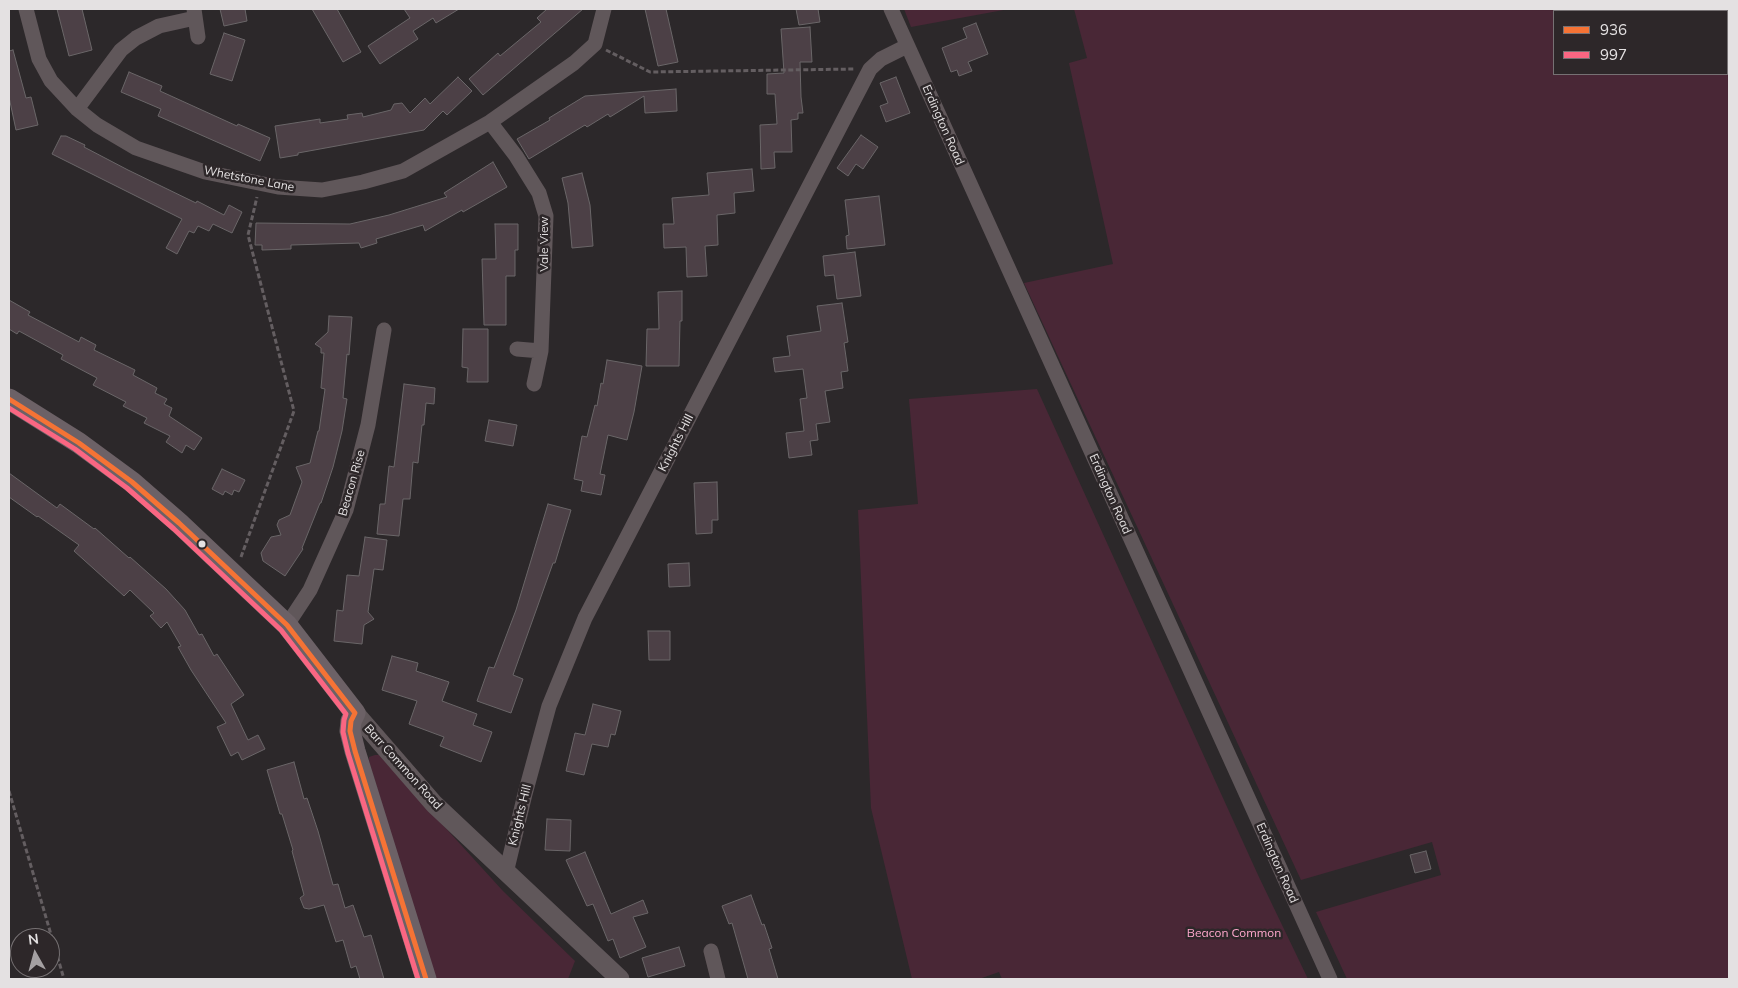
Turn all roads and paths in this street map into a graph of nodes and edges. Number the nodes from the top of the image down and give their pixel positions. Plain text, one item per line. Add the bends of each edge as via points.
1 (26, 9) edge
2 (604, 9) edge
3 (891, 9) edge
4 (194, 13) edge
5 (198, 37) dead end
6 (595, 44) junction
7 (907, 46) junction
8 (870, 69) junction
9 (77, 108) junction
10 (490, 122) junction
11 (260, 183) junction
12 (384, 330) dead end
13 (517, 349) dead end
14 (541, 351) junction
15 (534, 384) dead end
16 (9, 399) edge
17 (235, 574) junction
18 (287, 625) junction
19 (355, 713) junction
20 (9, 791) edge
21 (506, 873) junction
22 (711, 951) dead end
23 (64, 979) edge
24 (426, 979) edge
25 (620, 979) edge
26 (718, 979) edge
27 (1330, 979) edge

1 - 9 street, Whetstone Lane via 39,59 51,81
2 - 6 street
3 - 7 street, Erdington Road
4 - 5 street
4 - 9 street via 159,26 121,50
6 - 8 path via 650,72
6 - 10 street, Whetstone Lane via 574,63
7 - 8 street, Knights Hill via 881,59
7 - 27 street, Erdington Road
8 - 21 street, Knights Hill via 585,618 549,706
9 - 11 street, Whetstone Lane via 97,125 136,148 205,172
10 - 11 street, Whetstone Lane via 403,171 363,182 322,190
10 - 14 street, Vale View via 539,193 546,216
11 - 17 path via 248,235 294,411
12 - 18 street, Beacon Rise via 368,425 346,510 310,590
13 - 14 street
14 - 15 street, Vale View
16 - 17 main road, Barr Common Road via 79,443 132,482
17 - 18 main road, Barr Common Road
18 - 19 main road, Barr Common Road
19 - 21 street, Barr Common Road via 434,804
19 - 24 main road via 350,731 355,751
20 - 23 path
21 - 25 street, Barr Common Road
22 - 26 street

